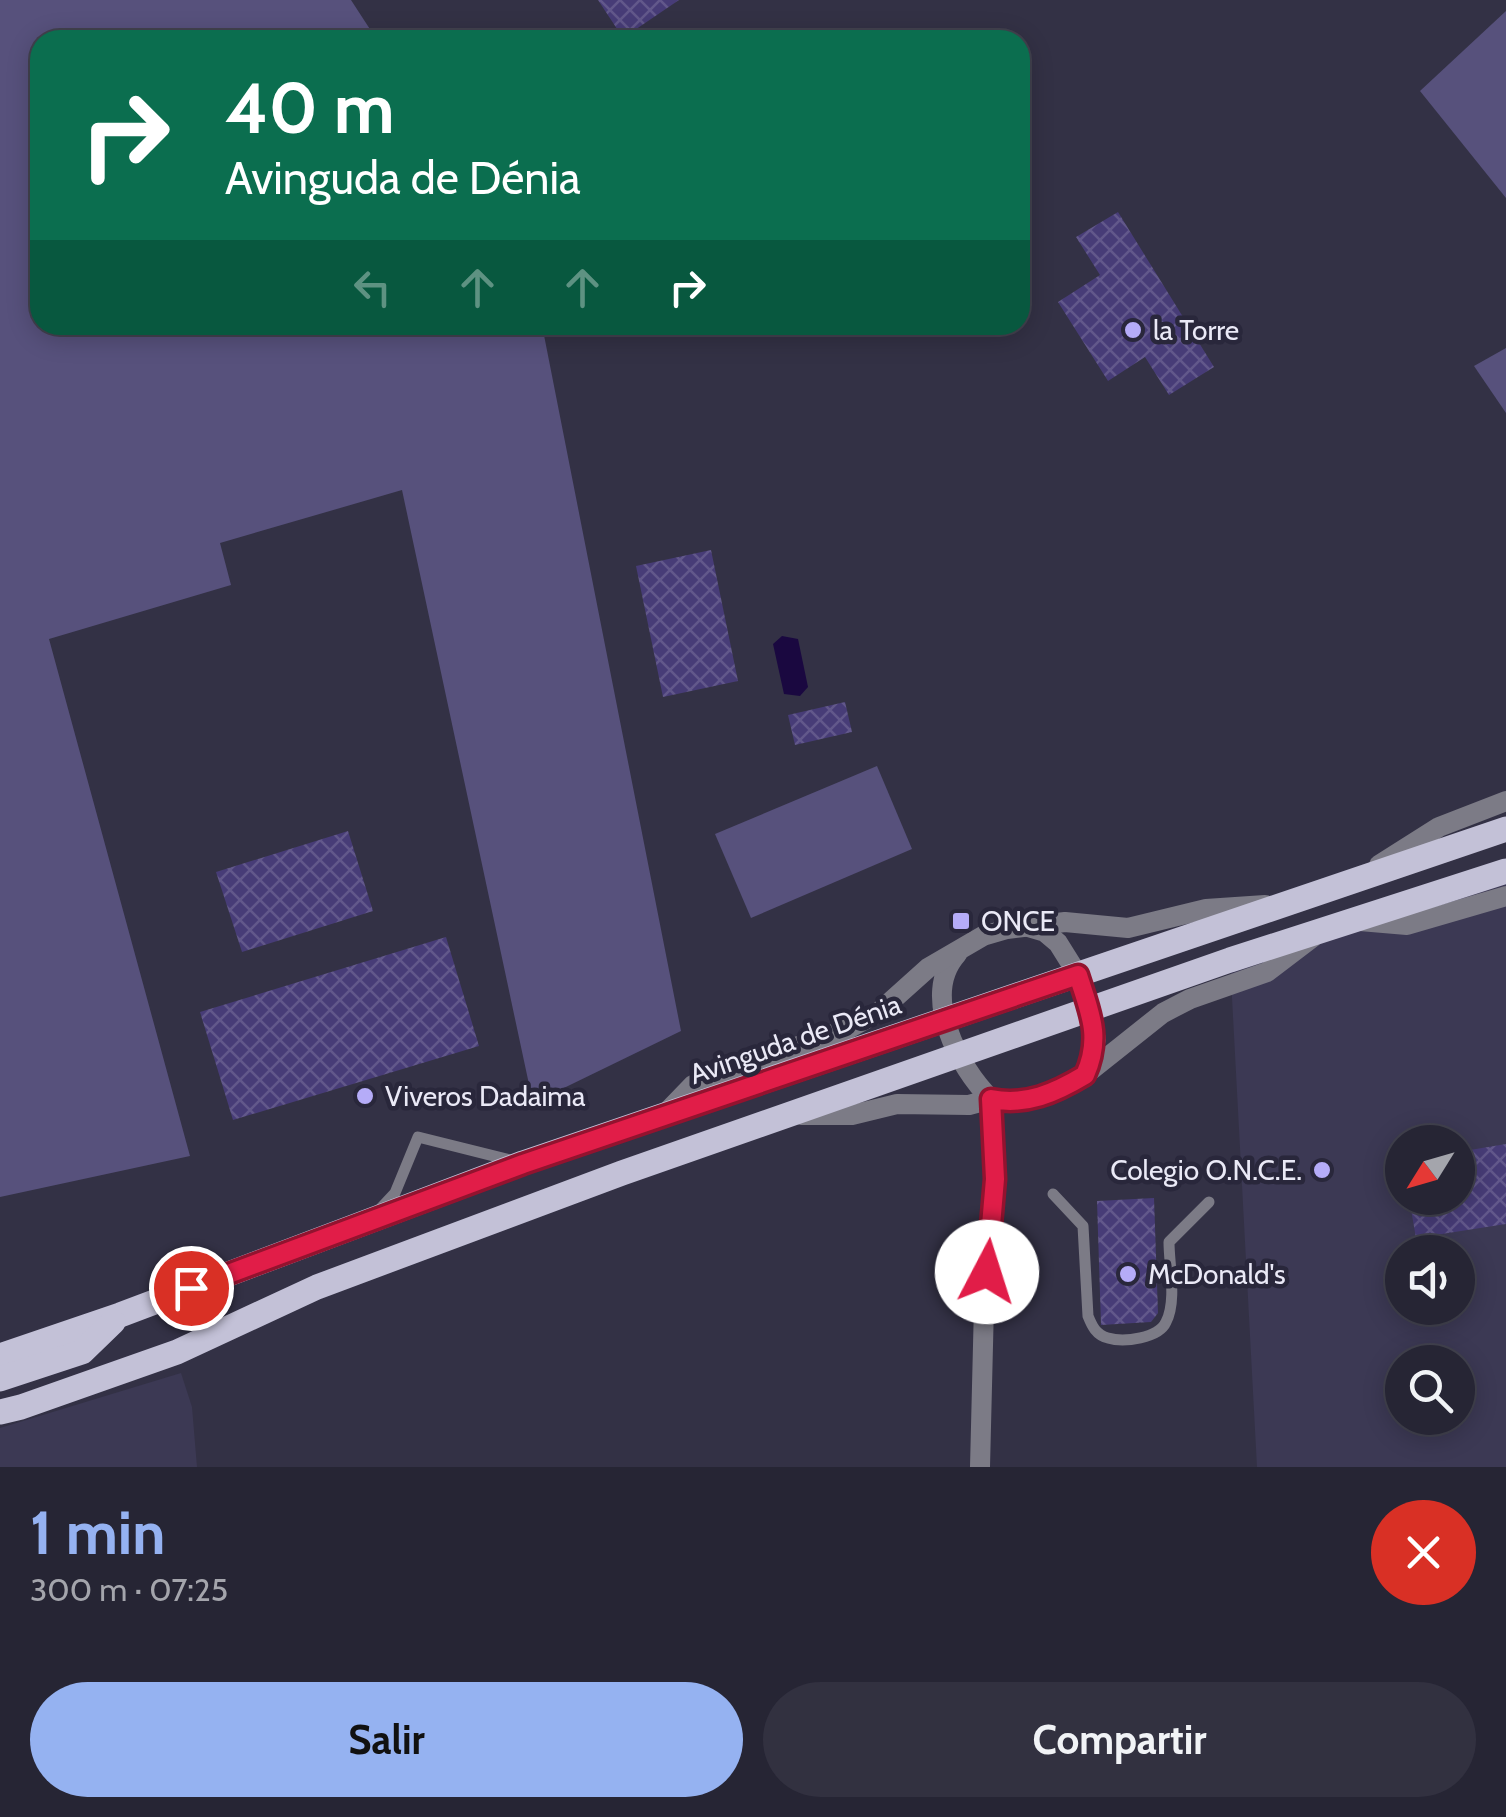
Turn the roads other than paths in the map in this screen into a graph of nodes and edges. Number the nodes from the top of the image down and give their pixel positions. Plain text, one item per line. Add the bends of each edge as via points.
1 (1506, 801) edge
2 (1506, 829) edge
3 (1506, 871) edge
4 (1352, 882) junction
5 (1506, 896) edge
6 (1281, 904) junction
7 (1353, 920) junction
8 (1028, 927) junction
9 (1324, 930) junction
10 (964, 947) junction
11 (1078, 975) junction
12 (1090, 1011) junction
13 (945, 1020) junction
14 (957, 1056) junction
15 (1085, 1075) junction
16 (991, 1099) junction
17 (664, 1115) junction
18 (784, 1115) junction
19 (523, 1164) junction
20 (1053, 1194) dead end
21 (1209, 1202) dead end
22 (368, 1221) junction
23 (120, 1314) junction
24 (0, 1356) edge
25 (0, 1379) edge
26 (0, 1412) edge
27 (980, 1467) edge

1 - 4 street, Avinguda de Dénia via 1439,827
2 - 4 main road, Avinguda de Dénia
3 - 7 main road
4 - 6 main road, Avinguda de Dénia
5 - 7 street via 1407,924
6 - 8 street, Avinguda de Dénia via 1206,909 1128,928 1066,922
6 - 11 main road, Avinguda de Dénia
7 - 9 main road
8 - 10 street, Avinguda de Dénia
8 - 11 street via 1058,943
9 - 12 main road
9 - 15 street via 1267,972 1163,1013
10 - 13 street, Avinguda de Dénia via 946,972
10 - 17 street, Avinguda de Dénia via 928,968 880,1012 708,1076
11 - 12 street
11 - 13 main road, Avinguda de Dénia
12 - 14 main road
12 - 15 street via 1096,1039
13 - 14 street, Avinguda de Dénia
13 - 17 main road, Avinguda de Dénia
14 - 16 street, Avinguda de Dénia
14 - 18 main road
15 - 16 street via 1031,1100
16 - 18 street via 897,1104 852,1115
16 - 27 street via 995,1179
17 - 19 main road, Avinguda de Dénia
18 - 26 main road via 317,1287 177,1352
19 - 22 main road, Avinguda de Dénia
19 - 22 lane via 418,1137 395,1194
20 - 21 lane via 1083,1226 1088,1316 1093,1329 1109,1339 1152,1336 1166,1324 1168,1242
22 - 23 main road, Avinguda de Dénia
23 - 24 main road, Avinguda de Dénia
23 - 25 main road via 82,1352

